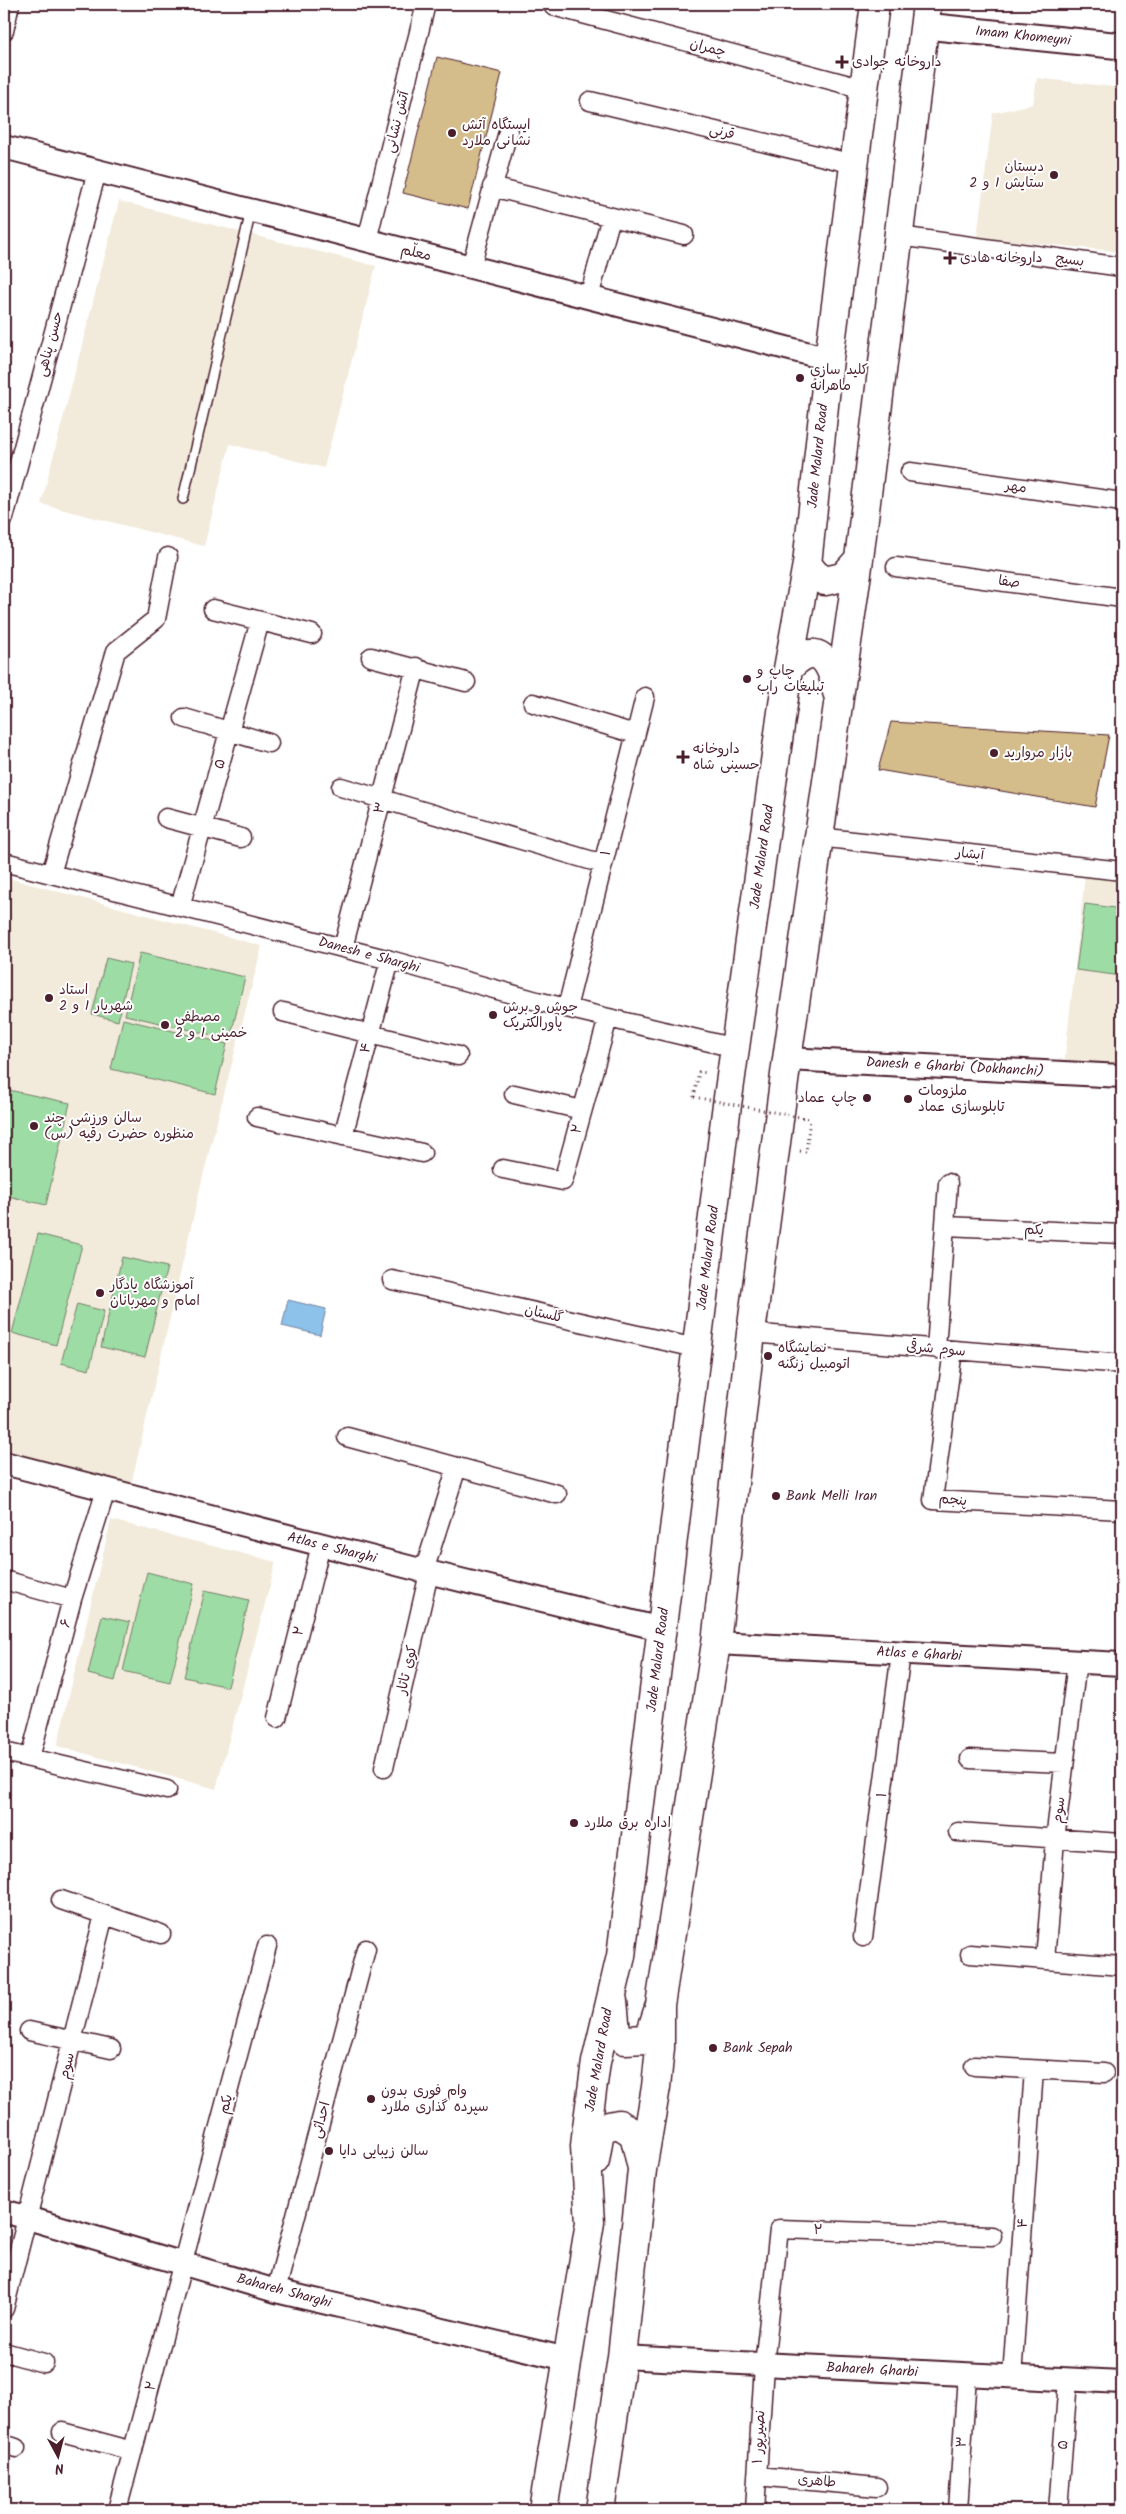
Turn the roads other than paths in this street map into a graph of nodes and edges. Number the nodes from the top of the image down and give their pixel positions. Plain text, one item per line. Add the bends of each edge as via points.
1 (10, 4) edge
2 (426, 4) edge
3 (875, 4) edge
4 (553, 6) dead end
5 (926, 15) edge
6 (4, 31) edge
7 (1122, 46) edge
8 (864, 89) junction
9 (590, 100) dead end
10 (508, 132) dead end
11 (4, 147) edge
12 (854, 164) junction
13 (97, 171) junction
14 (492, 187) junction
15 (251, 210) junction
16 (611, 217) junction
17 (684, 235) dead end
18 (899, 236) junction
19 (367, 240) junction
20 (1122, 266) edge
21 (471, 267) junction
22 (589, 297) junction
23 (829, 359) junction
24 (910, 472) dead end
25 (183, 499) dead end
26 (1122, 502) edge
27 (4, 518) edge
28 (168, 557) dead end
29 (859, 559) junction
30 (807, 564) junction
31 (896, 567) dead end
32 (1122, 598) edge
33 (213, 609) dead end
34 (260, 621) junction
35 (312, 634) dead end
36 (371, 657) dead end
37 (416, 667) junction
38 (788, 669) junction
39 (466, 682) dead end
40 (838, 696) junction
41 (645, 697) dead end
42 (533, 703) dead end
43 (184, 718) dead end
44 (229, 732) junction
45 (636, 734) junction
46 (269, 743) dead end
47 (341, 787) dead end
48 (382, 798) junction
49 (166, 818) dead end
50 (202, 828) junction
51 (818, 837) junction
52 (241, 838) dead end
53 (4, 862) edge
54 (603, 864) junction
55 (1122, 871) edge
56 (51, 874) junction
57 (180, 907) junction
58 (343, 948) junction
59 (390, 960) junction
60 (567, 1008) junction
61 (283, 1012) dead end
62 (608, 1018) junction
63 (370, 1035) junction
64 (735, 1048) junction
65 (458, 1056) dead end
66 (787, 1059) junction
67 (1122, 1076) edge
68 (514, 1094) dead end
69 (582, 1110) junction
70 (257, 1117) dead end
71 (343, 1136) junction
72 (422, 1153) dead end
73 (503, 1169) dead end
74 (948, 1183) dead end
75 (945, 1226) junction
76 (1122, 1234) edge
77 (392, 1280) dead end
78 (751, 1333) junction
79 (696, 1348) junction
80 (945, 1349) junction
81 (1122, 1364) edge
82 (346, 1436) dead end
83 (4, 1463) edge
84 (457, 1467) junction
85 (106, 1490) junction
86 (557, 1494) dead end
87 (1122, 1510) edge
88 (321, 1545) junction
89 (427, 1572) junction
90 (4, 1580) edge
91 (72, 1598) junction
92 (661, 1629) junction
93 (716, 1643) junction
94 (901, 1653) junction
95 (1077, 1662) junction
96 (1122, 1664) edge
97 (277, 1718) dead end
98 (4, 1752) edge
99 (30, 1758) junction
100 (970, 1759) dead end
101 (1064, 1763) junction
102 (384, 1768) dead end
103 (167, 1790) dead end
104 (958, 1832) dead end
105 (1055, 1840) junction
106 (1122, 1843) edge
107 (61, 1900) dead end
108 (104, 1915) junction
109 (161, 1934) dead end
110 (863, 1938) dead end
111 (267, 1946) dead end
112 (366, 1949) dead end
113 (970, 1954) dead end
114 (1045, 1960) junction
115 (1122, 1966) edge
116 (611, 1992) junction
117 (660, 2005) junction
118 (29, 2031) dead end
119 (73, 2041) junction
120 (111, 2049) dead end
121 (974, 2066) dead end
122 (1034, 2070) junction
123 (1104, 2073) dead end
124 (642, 2170) junction
125 (589, 2185) junction
126 (4, 2211) edge
127 (28, 2218) junction
128 (992, 2236) dead end
129 (185, 2262) junction
130 (276, 2291) junction
131 (4, 2309) edge
132 (4, 2352) edge
133 (622, 2357) junction
134 (567, 2359) junction
135 (44, 2363) dead end
136 (764, 2365) junction
137 (967, 2375) junction
138 (1012, 2377) junction
139 (1068, 2380) junction
140 (1122, 2382) edge
141 (62, 2432) dead end
142 (133, 2451) junction
143 (757, 2476) junction
144 (877, 2487) dead end
145 (117, 2510) edge
146 (543, 2510) edge
147 (600, 2510) edge
148 (755, 2510) edge
149 (958, 2510) edge
150 (1058, 2510) edge

1 - 6 street
2 - 19 street, آتش نشانی
3 - 8 main road, Jade Malard Road
4 - 8 street, چمران
5 - 7 main road, Imam Khomeyni
5 - 18 main road
8 - 12 main road, Jade Malard Road
9 - 12 street, قرنی
10 - 14 street
11 - 13 street, معلّم
12 - 23 main road, Jade Malard Road
13 - 15 street, معلّم
13 - 27 street, حسن پناهی
14 - 16 street
14 - 21 street
15 - 19 street, معلّم
15 - 25 lane
16 - 17 street
16 - 22 street
18 - 20 street, بسیج
18 - 29 main road
19 - 21 street, معلّم
21 - 22 street, معلّم
22 - 23 street, معلّم
23 - 30 main road, Jade Malard Road
24 - 26 street, مهر
28 - 56 street via 156,619 116,651
29 - 30 main road via 844,577 825,581
29 - 40 main road
30 - 38 main road, Jade Malard Road
31 - 32 street, صفا
33 - 34 street
34 - 35 street
34 - 44 street, ۵
36 - 37 street
37 - 39 street
37 - 48 street, ۳
38 - 40 main road via 799,657 823,656 834,675
38 - 64 main road, Jade Malard Road
40 - 51 main road
41 - 45 street, ۱
42 - 45 street
43 - 44 street
44 - 46 street
44 - 50 street, ۵
45 - 54 street, ۱
47 - 48 street
48 - 54 street
48 - 58 street, ۳
49 - 50 street
50 - 52 street
50 - 57 street, ۵
51 - 55 street, آبشار
51 - 66 main road
53 - 56 street, Danesh e Sharghi
54 - 60 street, ۱
56 - 57 street, Danesh e Sharghi
57 - 58 street, Danesh e Sharghi
58 - 59 street, Danesh e Sharghi
59 - 60 street, Danesh e Sharghi
59 - 63 street, ۴
60 - 62 street, Danesh e Sharghi
61 - 63 street
62 - 64 street, Danesh e Sharghi
62 - 69 street, ۲
63 - 65 street
63 - 71 street, ۴
64 - 79 main road, Jade Malard Road
66 - 67 street, Danesh e Gharbi (Dokhanchi)
66 - 78 main road
68 - 69 street
69 - 73 street, ۲ via 563,1181
70 - 71 street
71 - 72 street
74 - 75 street
75 - 76 street, یکم
75 - 80 street
77 - 79 street, گلستان
78 - 80 street, سوم شرقی
78 - 93 main road
79 - 92 main road, Jade Malard Road
80 - 81 street, سوم شرقی
80 - 87 street, پنجم via 932,1500
82 - 84 street
83 - 85 street, Atlas e Sharghi
84 - 86 street
84 - 89 street, کوی تاتار
85 - 88 street, Atlas e Sharghi
85 - 91 street, ۶
88 - 89 street, Atlas e Sharghi
88 - 97 street, ۲
89 - 92 street, Atlas e Sharghi
89 - 102 street, کوی تاتار
90 - 91 street
91 - 99 street, ۶
92 - 116 main road, Jade Malard Road via 620,1956
93 - 94 street, Atlas e Gharbi
93 - 117 main road
94 - 95 street, Atlas e Gharbi
94 - 110 street, ۱
95 - 96 street, Atlas e Gharbi
95 - 101 street, سوم
98 - 99 street
99 - 103 street
100 - 101 street
101 - 105 street, سوم
104 - 105 street
105 - 106 street
105 - 114 street, سوم
107 - 108 street
108 - 109 street
108 - 119 street, سوم
111 - 129 street, یکم
112 - 130 street, احداثی
113 - 114 street
114 - 115 street
116 - 117 main road via 616,2032 625,2040 646,2039
116 - 125 main road, Jade Malard Road via 596,2062 587,2127 585,2146
117 - 124 main road via 656,2087
118 - 119 street
119 - 120 street
119 - 127 street, سوم
121 - 122 street
122 - 123 street
122 - 138 street, ۴
124 - 125 main road via 634,2134 619,2124 604,2127 599,2136
124 - 133 main road
125 - 134 main road, Jade Malard Road via 590,2222
126 - 127 street, Bahareh Sharghi
127 - 129 street, Bahareh Sharghi
127 - 131 street
128 - 136 street, ۲ via 780,2229
129 - 130 street, Bahareh Sharghi
129 - 142 street, ۲
130 - 134 street, Bahareh Sharghi
132 - 135 street
133 - 136 street, Bahareh Gharbi
133 - 147 main road
134 - 146 main road, Jade Malard Road
136 - 137 street, Bahareh Gharbi
136 - 143 street, نصیرپور ۱
137 - 138 street, Bahareh Gharbi
137 - 149 street, ۳
138 - 139 street, Bahareh Gharbi
139 - 140 street, Bahareh Gharbi
139 - 150 street, ۵
141 - 142 street
142 - 145 street, ۲
143 - 144 street, طاهری
143 - 148 street, نصیرپور ۱

